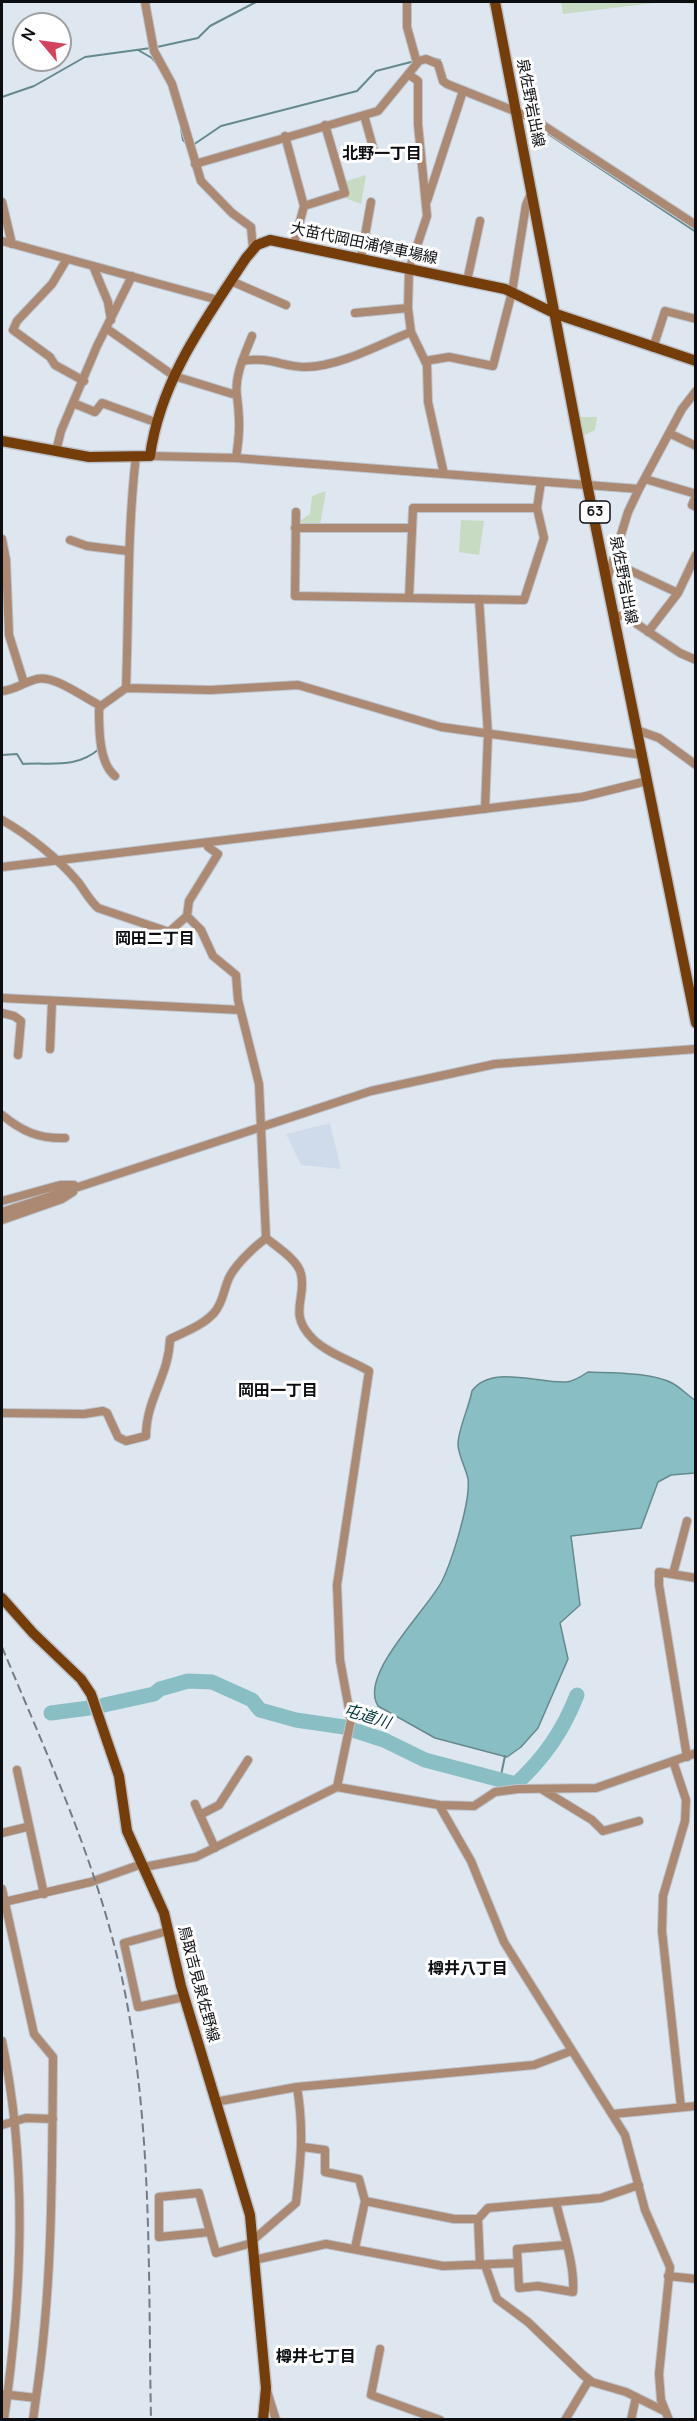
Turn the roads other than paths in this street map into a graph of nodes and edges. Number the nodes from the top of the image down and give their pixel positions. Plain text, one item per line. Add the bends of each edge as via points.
1 (145, 2) edge
2 (407, 2) edge
3 (495, 2) edge
4 (417, 63) junction
5 (408, 74) junction
6 (463, 91) junction
7 (517, 111) junction
8 (364, 115) junction
9 (326, 125) junction
10 (285, 136) junction
11 (374, 152) dead end
12 (195, 164) junction
13 (532, 190) junction
14 (2, 202) edge
15 (371, 202) dead end
16 (426, 204) junction
17 (304, 206) junction
18 (480, 221) dead end
19 (696, 225) edge
20 (2, 241) edge
21 (12, 244) junction
22 (294, 244) junction
23 (254, 249) junction
24 (361, 258) junction
25 (67, 259) junction
26 (93, 266) junction
27 (409, 270) junction
28 (132, 276) junction
29 (231, 281) junction
30 (467, 281) junction
31 (512, 292) junction
32 (218, 300) junction
33 (286, 305) dead end
34 (408, 308) junction
35 (355, 313) dead end
36 (556, 314) junction
37 (696, 319) edge
38 (111, 320) junction
39 (106, 328) junction
40 (411, 332) junction
41 (252, 336) dead end
42 (653, 348) junction
43 (242, 361) junction
44 (425, 361) junction
45 (696, 362) edge
46 (174, 376) junction
47 (84, 381) junction
48 (696, 392) edge
49 (236, 395) junction
50 (74, 403) junction
51 (155, 422) junction
52 (671, 434) junction
53 (2, 441) edge
54 (696, 447) edge
55 (56, 451) junction
56 (136, 456) junction
57 (150, 456) junction
58 (236, 458) junction
59 (444, 474) junction
60 (645, 479) junction
61 (541, 482) junction
62 (588, 484) junction
63 (639, 489) junction
64 (696, 495) edge
65 (696, 507) edge
66 (537, 508) junction
67 (296, 512) dead end
68 (296, 528) junction
69 (412, 528) junction
70 (2, 539) edge
71 (70, 540) dead end
72 (128, 551) junction
73 (696, 555) edge
74 (614, 562) junction
75 (608, 578) junction
76 (678, 593) junction
77 (409, 598) junction
78 (478, 599) junction
79 (615, 616) junction
80 (648, 632) junction
81 (696, 660) edge
82 (24, 683) junction
83 (126, 688) junction
84 (2, 691) edge
85 (101, 706) junction
86 (638, 730) junction
87 (488, 734) junction
88 (643, 755) junction
89 (696, 765) edge
90 (115, 776) dead end
91 (647, 781) junction
92 (485, 809) junction
93 (2, 820) edge
94 (208, 843) junction
95 (55, 861) junction
96 (2, 867) edge
97 (187, 916) junction
98 (2, 998) edge
99 (52, 1001) junction
100 (240, 1010) junction
101 (2, 1013) edge
102 (696, 1023) edge
103 (50, 1049) dead end
104 (696, 1049) edge
105 (18, 1055) dead end
106 (2, 1115) edge
107 (262, 1127) junction
108 (65, 1138) dead end
109 (83, 1185) junction
110 (2, 1201) edge
111 (2, 1212) edge
112 (2, 1221) edge
113 (266, 1238) junction
114 (2, 1413) edge
115 (687, 1521) dead end
116 (674, 1574) junction
117 (696, 1578) edge
118 (2, 1598) edge
119 (691, 1755) edge
120 (248, 1760) dead end
121 (673, 1761) junction
122 (17, 1770) dead end
123 (337, 1787) junction
124 (542, 1789) junction
125 (195, 1804) dead end
126 (439, 1805) junction
127 (200, 1815) junction
128 (639, 1821) dead end
129 (27, 1827) junction
130 (2, 1833) edge
131 (215, 1848) junction
132 (143, 1865) junction
133 (2, 1890) edge
134 (44, 1894) junction
135 (4, 1902) junction
136 (168, 1931) junction
137 (184, 1997) junction
138 (2, 2041) edge
139 (572, 2051) junction
140 (297, 2087) junction
141 (215, 2102) junction
142 (696, 2106) edge
143 (681, 2107) junction
144 (613, 2114) junction
145 (53, 2119) junction
146 (15, 2121) junction
147 (2, 2125) edge
148 (303, 2147) junction
149 (639, 2185) junction
150 (365, 2201) junction
151 (556, 2202) junction
152 (478, 2219) junction
153 (210, 2232) junction
154 (252, 2242) junction
155 (566, 2245) junction
156 (355, 2248) junction
157 (254, 2260) junction
158 (517, 2263) junction
159 (482, 2265) junction
160 (668, 2276) junction
161 (696, 2279) edge
162 (380, 2349) dead end
163 (589, 2380) junction
164 (266, 2388) junction
165 (4, 2394) edge
166 (636, 2397) junction
167 (36, 2398) junction
168 (668, 2416) edge
169 (4, 2420) edge
170 (33, 2420) edge
171 (263, 2420) edge
172 (276, 2420) edge
173 (440, 2420) edge
174 (566, 2420) edge
175 (631, 2420) edge

1 - 12 street via 154,51 172,84
2 - 4 street via 407,27
3 - 7 main road, 泉佐野岩出線 / 63
4 - 5 street
4 - 6 street via 426,59 438,64 443,81
5 - 8 street via 378,111
5 - 16 street via 418,81
6 - 7 street
6 - 16 street
7 - 13 main road, 泉佐野岩出線 / 63
7 - 19 street
8 - 9 street
8 - 11 street
9 - 10 street
9 - 17 street via 345,193
10 - 12 street
10 - 17 street
12 - 23 street via 201,181 214,196 251,227
13 - 31 street via 526,205
13 - 36 main road, 泉佐野岩出線 / 63
14 - 21 street
15 - 24 street
16 - 27 street via 427,216
17 - 22 street
18 - 30 street
20 - 21 street
21 - 25 street
22 - 23 main road, 大苗代岡田浦停車場線 via 270,240
22 - 24 main road, 大苗代岡田浦停車場線
23 - 29 main road
24 - 27 main road, 大苗代岡田浦停車場線
25 - 26 street
25 - 47 street via 52,284 13,330 55,365
26 - 28 street
26 - 38 street
27 - 30 main road, 大苗代岡田浦停車場線
27 - 34 street
28 - 32 street
28 - 38 street
29 - 32 main road
29 - 33 street
30 - 31 main road, 大苗代岡田浦停車場線
31 - 36 main road, 大苗代岡田浦停車場線
31 - 44 street via 493,366 449,357
32 - 46 main road
34 - 35 street
34 - 40 street
36 - 42 main road, 大苗代岡田浦停車場線
36 - 62 main road, 泉佐野岩出線 / 63
37 - 42 street via 665,310
38 - 39 street
39 - 46 street
39 - 47 street
40 - 43 street via 322,366 295,367 270,359
40 - 44 street
41 - 43 street
42 - 45 main road, 大苗代岡田浦停車場線
43 - 49 street
44 - 59 street via 428,402
46 - 49 street
46 - 51 main road
47 - 50 street
48 - 52 street via 682,409
49 - 58 street via 240,408
50 - 51 street via 91,412 102,403
50 - 55 street via 60,431
51 - 57 main road
52 - 54 street
52 - 60 street
53 - 55 main road
55 - 56 main road via 89,457
56 - 57 main road
56 - 72 street
57 - 58 street
58 - 59 street
59 - 61 street
60 - 63 street
60 - 64 street
61 - 62 street
61 - 66 street
62 - 63 street
62 - 75 main road, 泉佐野岩出線 / 63
63 - 74 street
64 - 65 street via 692,505
66 - 69 street via 412,508
66 - 78 street via 544,538 525,600
67 - 68 street
68 - 69 street
68 - 77 street via 295,596
69 - 77 street
70 - 82 street via 9,635
71 - 72 street
72 - 83 street
73 - 76 street
74 - 75 street
74 - 76 street
75 - 79 main road, 泉佐野岩出線 / 63
76 - 80 street
77 - 78 street
78 - 87 street
79 - 80 street via 625,616
79 - 86 main road, 泉佐野岩出線 / 63
80 - 81 street
82 - 84 street
82 - 85 street via 49,678
83 - 85 street
83 - 87 street via 211,690 298,685 441,727
85 - 90 street via 103,754
86 - 88 main road, 泉佐野岩出線 / 63
86 - 89 street via 658,738
87 - 88 street
87 - 92 street
88 - 91 main road, 泉佐野岩出線 / 63
91 - 92 street via 582,797
91 - 102 main road, 泉佐野岩出線 / 63
92 - 94 street
93 - 95 street
94 - 95 street
94 - 97 street via 218,855 189,901
95 - 96 street
95 - 97 street via 79,883 90,901 105,911 168,932
97 - 100 street via 201,930 213,956 236,975
98 - 99 street
99 - 100 street
99 - 103 street
100 - 107 street via 259,1084
101 - 105 street via 21,1021
104 - 107 street via 584,1056 455,1071 372,1091
106 - 108 street via 37,1137
107 - 109 street
107 - 113 street
109 - 110 street via 60,1185
109 - 111 street
109 - 112 street via 62,1199
113 - 114 street via 250,1249 227,1280 215,1312 170,1339 170,1356 146,1418 146,1436 126,1441 118,1437 103,1411
113 - 123 street via 302,1275 298,1307 306,1330 321,1345 369,1371 337,1585 340,1660 351,1720
115 - 116 street
116 - 117 street
116 - 119 street via 659,1572 659,1585
118 - 132 main road, 鳥取吉見泉佐野線 via 91,1694 120,1776 127,1831
119 - 121 street
120 - 127 street via 219,1805
121 - 124 street via 596,1788
121 - 143 street via 686,1800 685,1821 663,1896 662,1931
122 - 129 street
123 - 126 street
123 - 131 street
124 - 126 street via 495,1792 474,1806
124 - 128 street via 603,1831
125 - 127 street
126 - 139 street via 471,1861 504,1942
127 - 131 street
129 - 130 street
129 - 134 street
131 - 132 street via 196,1857
132 - 134 street
132 - 136 main road, 鳥取吉見泉佐野線
133 - 135 street
134 - 135 street
135 - 145 street via 34,2034 54,2056
136 - 137 main road, 鳥取吉見泉佐野線
136 - 137 street via 124,1943 138,2007
137 - 141 main road, 鳥取吉見泉佐野線
138 - 146 street
139 - 140 street via 534,2065
139 - 144 street
140 - 141 street
140 - 148 street
141 - 154 main road, 鳥取吉見泉佐野線 via 250,2215
142 - 143 street
143 - 144 street
144 - 149 street via 628,2143
145 - 146 street
145 - 167 street via 46,2330
146 - 147 street
146 - 165 street via 21,2184 15,2334
148 - 150 street via 325,2150 325,2172 358,2179
148 - 154 street via 296,2203
149 - 151 street via 601,2198
149 - 160 street via 669,2267
150 - 152 street via 454,2219
150 - 156 street
151 - 152 street via 488,2208
151 - 155 street
152 - 159 street
153 - 153 street via 159,2237 159,2197 199,2193
153 - 154 street via 216,2253
154 - 157 main road, 鳥取吉見泉佐野線
155 - 158 street via 517,2249
155 - 158 street via 573,2292 538,2286 519,2288
156 - 157 street via 326,2244
156 - 159 street via 443,2266
157 - 164 main road, 鳥取吉見泉佐野線
158 - 159 street
159 - 163 street via 497,2299 528,2322
160 - 161 street
160 - 168 street via 659,2374 661,2400
162 - 173 street via 370,2395
163 - 166 street
163 - 174 street
164 - 171 main road, 鳥取吉見泉佐野線
164 - 172 street
165 - 167 street
165 - 169 street
166 - 168 street
166 - 175 street
167 - 170 street

